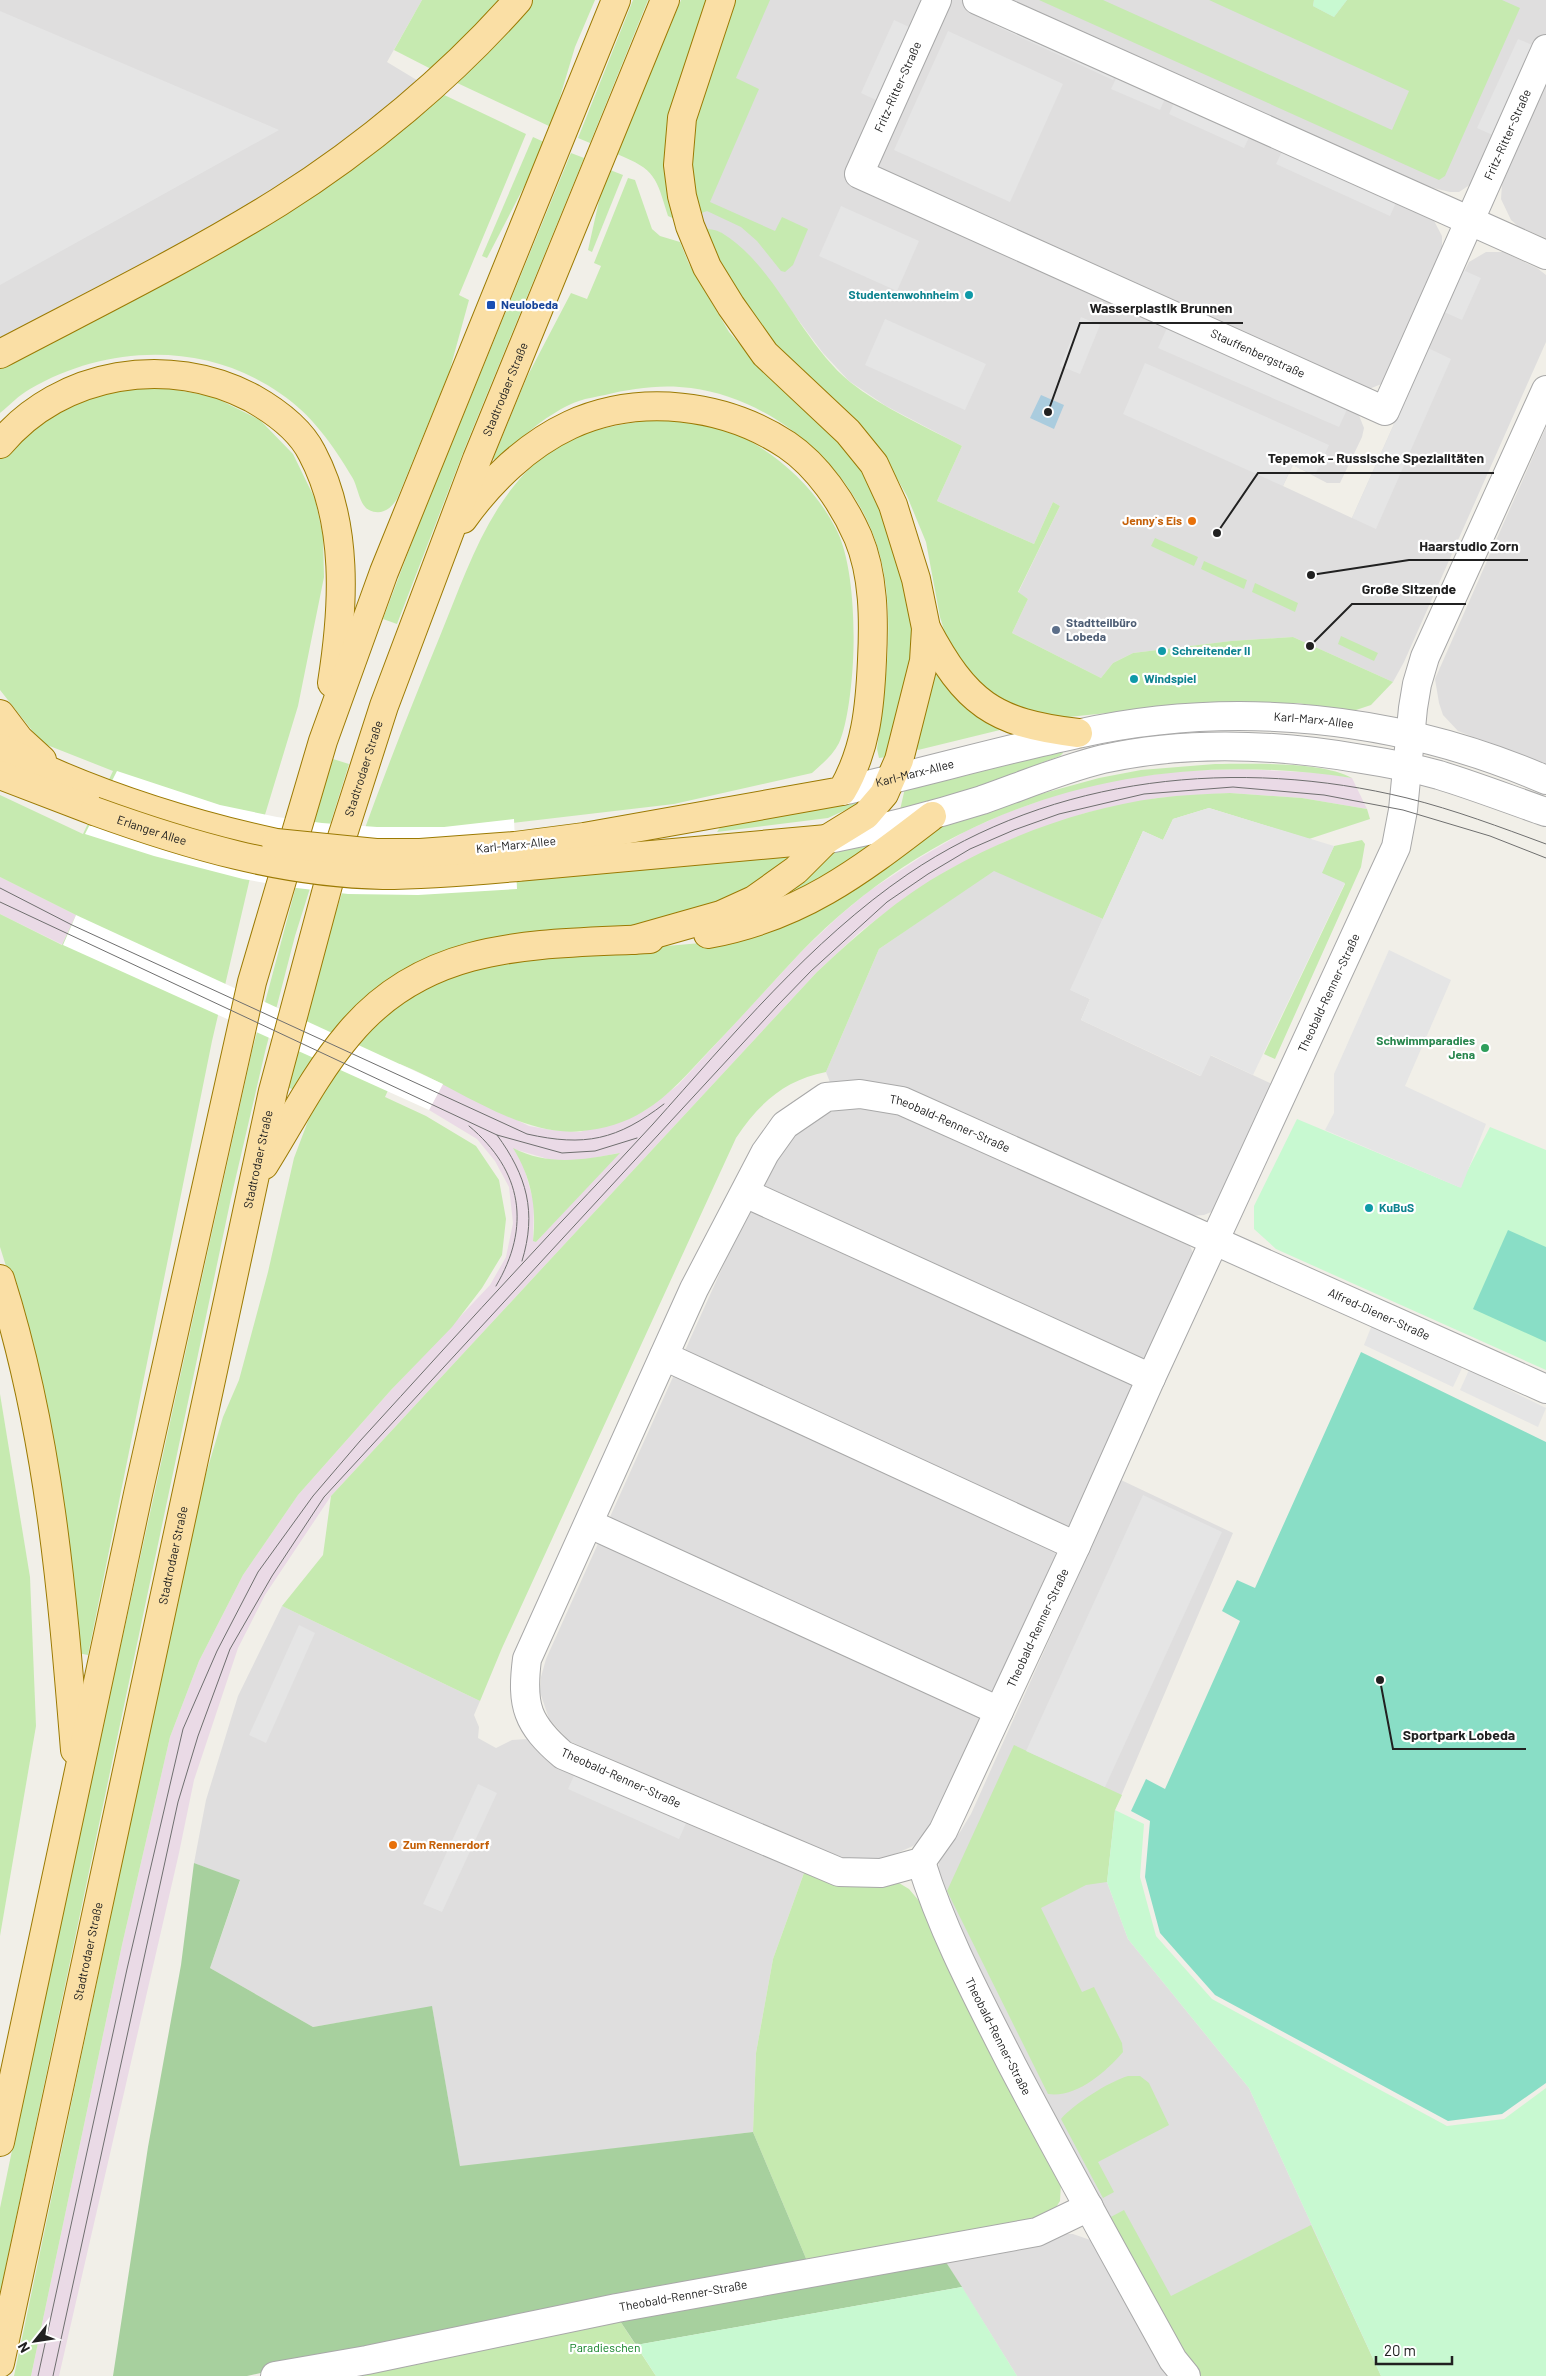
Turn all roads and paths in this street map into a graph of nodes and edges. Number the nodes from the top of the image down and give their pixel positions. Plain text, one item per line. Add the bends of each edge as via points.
1 (518, 0) edge
2 (616, 0) edge
3 (665, 0) edge
4 (721, 0) edge
5 (936, 0) edge
6 (977, 0) edge
7 (1546, 49) edge
8 (859, 174) joint
9 (1468, 220) junction
10 (1546, 256) edge
11 (0, 354) edge
12 (1546, 390) edge
13 (0, 444) edge
14 (446, 543) junction
15 (926, 628) junction
16 (0, 714) edge
17 (1078, 734) junction
18 (1410, 735) junction
19 (323, 741) junction
20 (0, 748) edge
21 (1407, 767) junction
22 (57, 775) junction
23 (0, 776) edge
24 (891, 780) junction
25 (1546, 780) edge
26 (842, 791) junction
27 (99, 803) junction
28 (1546, 812) edge
29 (932, 816) junction
30 (827, 839) junction
31 (276, 843) joint
32 (516, 857) junction
33 (308, 869) joint
34 (633, 940) junction
35 (252, 1184) junction
36 (745, 1193) junction
37 (1213, 1242) junction
38 (0, 1279) edge
39 (664, 1356) junction
40 (1150, 1378) junction
41 (1546, 1389) edge
42 (590, 1524) junction
43 (1076, 1546) junction
44 (1000, 1711) junction
45 (78, 1779) junction
46 (921, 1862) junction
47 (0, 2142) edge
48 (1089, 2207) junction
49 (0, 2363) edge
50 (275, 2376) edge
51 (1186, 2376) edge

1 - 11 main road via 430,87 356,148 280,202 209,244
2 - 19 main road via 384,572
3 - 14 main road, Stadtrodaer Straße via 477,459
4 - 15 main road via 682,118 678,165 690,226 708,267 765,354 848,432 874,464 896,514 916,579
5 - 8 street, Fritz-Ritter-Straße
6 - 9 street
7 - 9 street, Fritz-Ritter-Straße
8 - 9 street, Stauffenbergstraße via 1385,411
9 - 10 street
12 - 18 street, Theobald-Renner-Straße via 1425,657 1417,684
13 - 19 main road via 33,413 61,396 90,383 148,373 208,380 238,391 264,404 292,426 311,451 325,479 340,544 342,577 335,664
14 - 26 main road via 475,502 527,452 572,424 606,413 642,407 710,411 747,422 788,446 820,476 841,504 858,538 869,572 873,642 869,707 862,747
14 - 35 main road, Stadtrodaer Straße via 384,706 334,859 295,1002
15 - 17 main road via 950,670 988,708 1013,721 1037,728
15 - 24 main road via 918,689
16 - 22 main road
17 - 18 street, Karl-Marx-Allee via 1161,721 1236,716 1347,723
17 - 24 street, Karl-Marx-Allee
18 - 21 street, Theobald-Renner-Straße
18 - 25 street, Karl-Marx-Allee via 1491,757
19 - 45 main road via 252,982 194,1233
20 - 22 main road, Erlanger Allee
21 - 28 street, Karl-Marx-Allee
21 - 29 street, Karl-Marx-Allee via 1280,747 1177,748 1104,759
21 - 37 street, Theobald-Renner-Straße via 1396,847
22 - 27 main road, Erlanger Allee
23 - 27 main road, Erlanger Allee
24 - 26 street, Karl-Marx-Allee
24 - 30 main road via 866,815
26 - 32 main road, Karl-Marx-Allee via 584,837
27 - 31 main road, Erlanger Allee
27 - 33 main road, Erlanger Allee, bridge via 198,847
29 - 30 street, Karl-Marx-Allee
29 - 34 main road via 857,873 814,899 772,917 731,930 685,938
30 - 32 main road, Karl-Marx-Allee
30 - 34 main road via 796,870 754,900 721,915
31 - 32 main road, Karl-Marx-Allee, bridge via 341,850
32 - 33 main road, Karl-Marx-Allee, bridge via 383,875
34 - 35 main road via 480,953 441,965 406,982 348,1034
35 - 49 main road, Stadtrodaer Straße
36 - 37 street, Theobald-Renner-Straße via 764,1153 785,1125 826,1097 860,1094 902,1101
36 - 39 street, Theobald-Renner-Straße via 694,1289
36 - 40 street
37 - 40 street, Theobald-Renner-Straße
37 - 41 street, Alfred-Diener-Straße
38 - 45 main road via 40,1433 60,1588
39 - 42 street, Theobald-Renner-Straße
39 - 43 street
40 - 43 street, Theobald-Renner-Straße
42 - 44 street
42 - 46 street, Theobald-Renner-Straße via 528,1659 524,1685 528,1712 542,1737 563,1755 840,1872 880,1873
43 - 44 street, Theobald-Renner-Straße
44 - 46 street, Theobald-Renner-Straße via 943,1831
45 - 47 main road
46 - 48 street, Theobald-Renner-Straße via 935,1906 974,1990
48 - 50 street, Theobald-Renner-Straße via 1037,2232 617,2308
48 - 51 street, Theobald-Renner-Straße via 1173,2360

